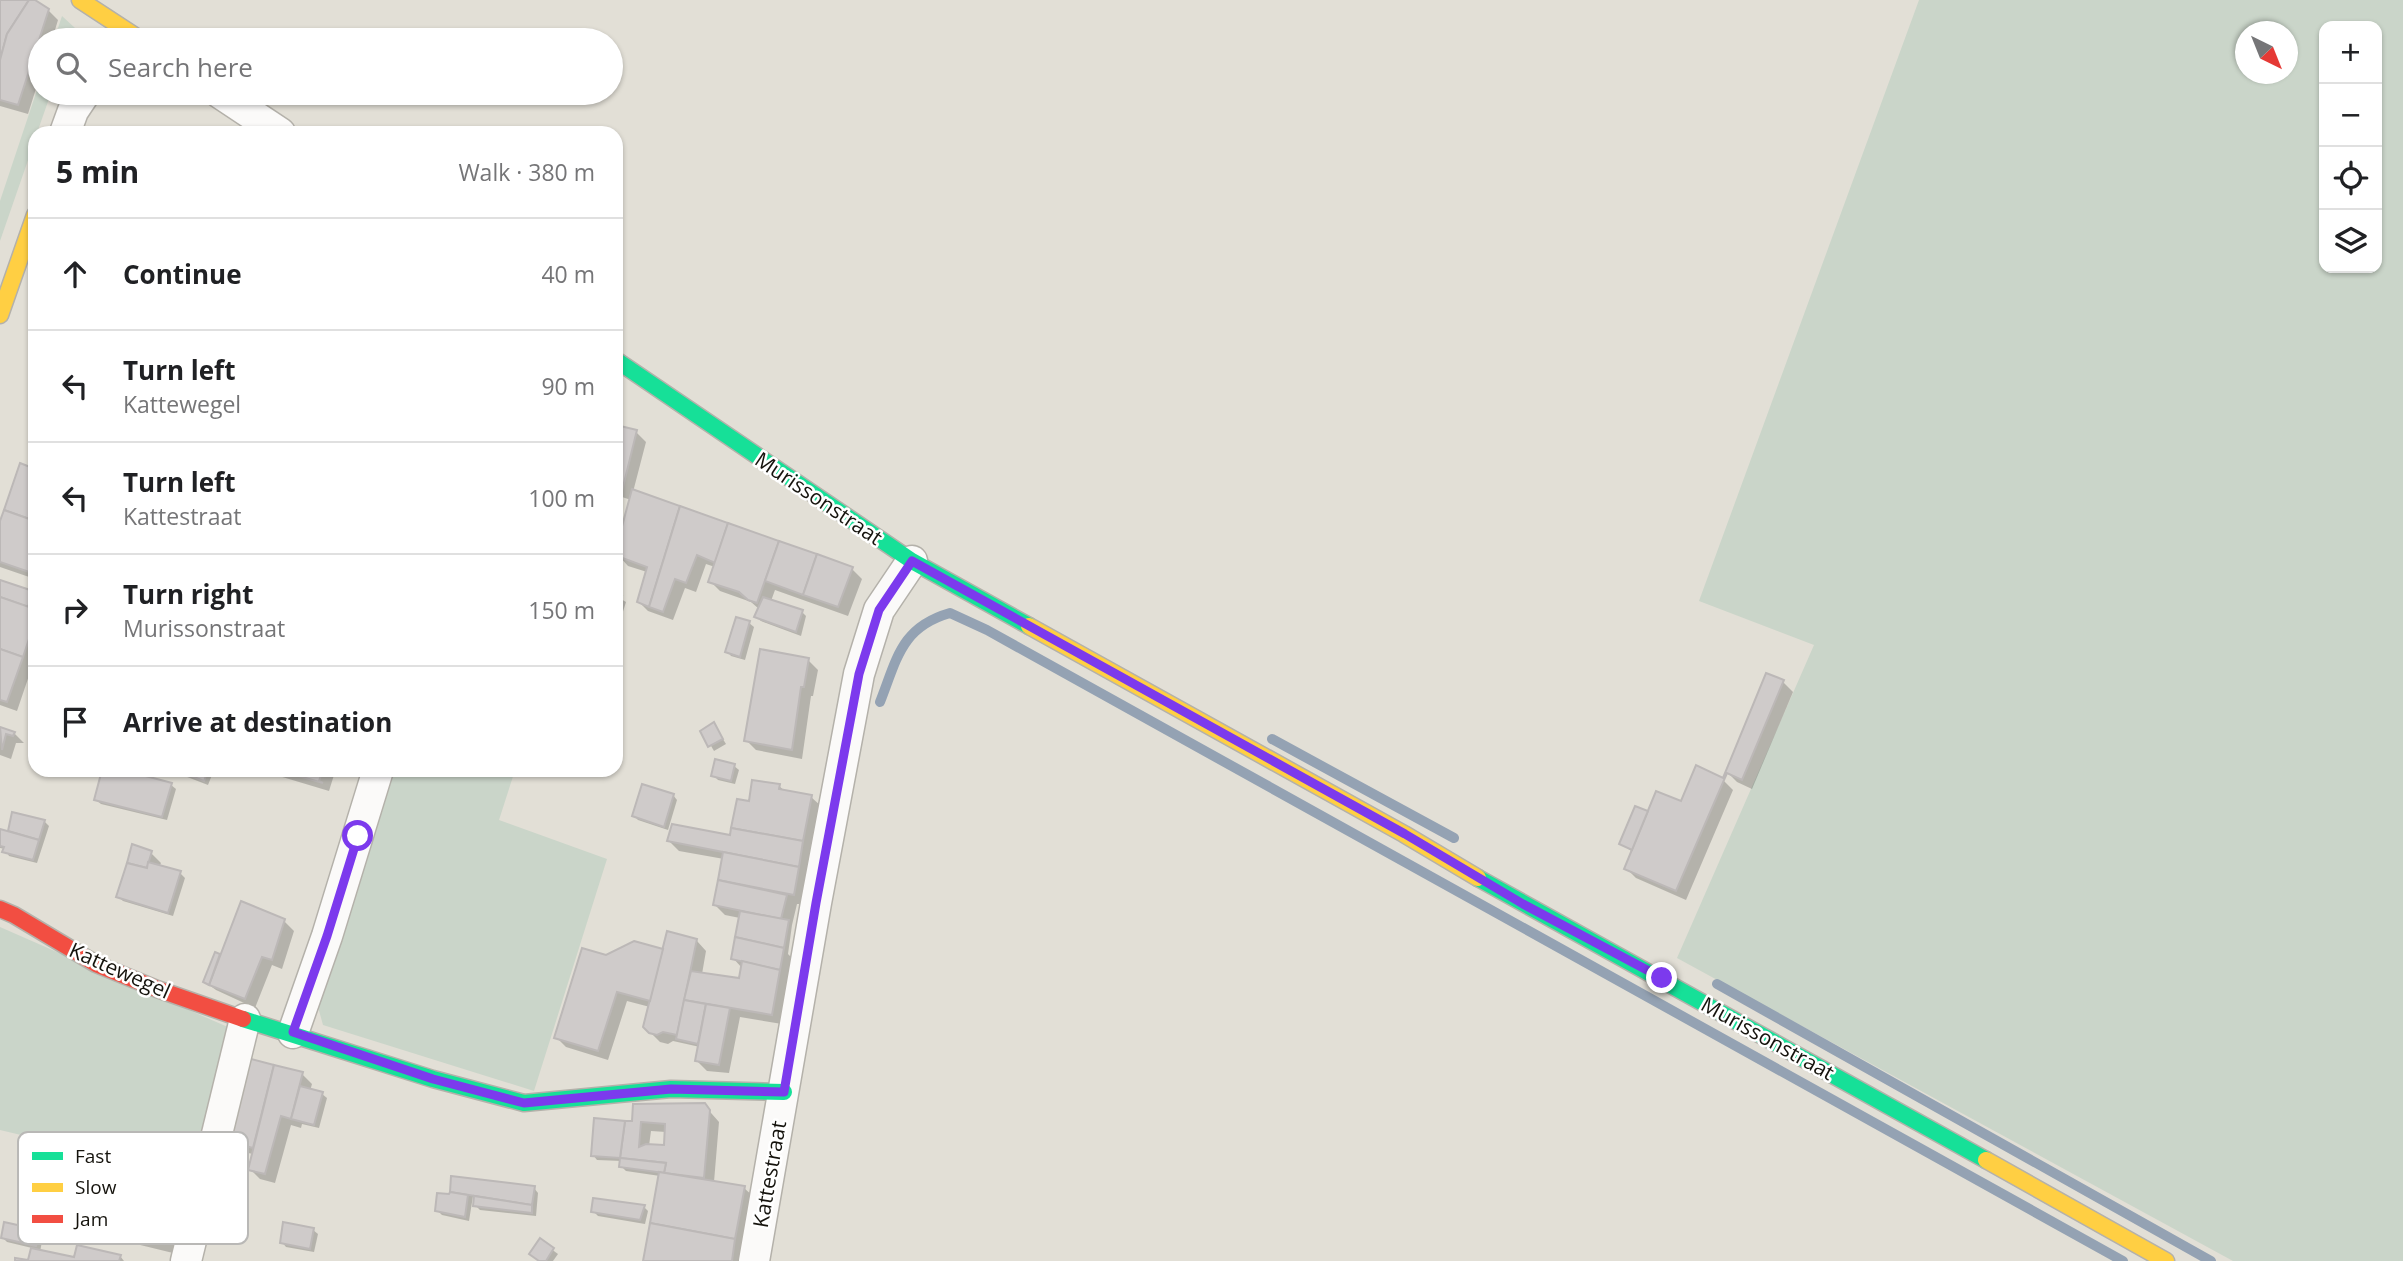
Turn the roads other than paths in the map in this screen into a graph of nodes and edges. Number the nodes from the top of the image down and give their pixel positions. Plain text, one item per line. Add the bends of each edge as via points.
1 (80, 0) edge
2 (117, 28) edge
3 (78, 105) edge
4 (238, 105) edge
5 (68, 126) edge
6 (270, 126) edge
7 (28, 235) edge
8 (0, 315) edge
9 (623, 365) edge
10 (912, 561) junction
11 (376, 777) edge
12 (0, 909) edge
13 (245, 1019) junction
14 (293, 1032) junction
15 (784, 1092) junction
16 (217, 1132) edge
17 (754, 1261) edge
18 (2166, 1261) edge

1 - 2 street
3 - 5 street
4 - 6 street
7 - 8 street
9 - 10 street, Murissonstraat
10 - 15 street, Kattestraat via 879,610 859,674
10 - 18 street, Murissonstraat
11 - 14 street
12 - 13 street, Kattewegel via 96,964
13 - 14 street, Kattewegel
13 - 16 street
14 - 15 street, Kattewegel via 433,1079 524,1103 671,1089
15 - 17 street, Kattestraat

